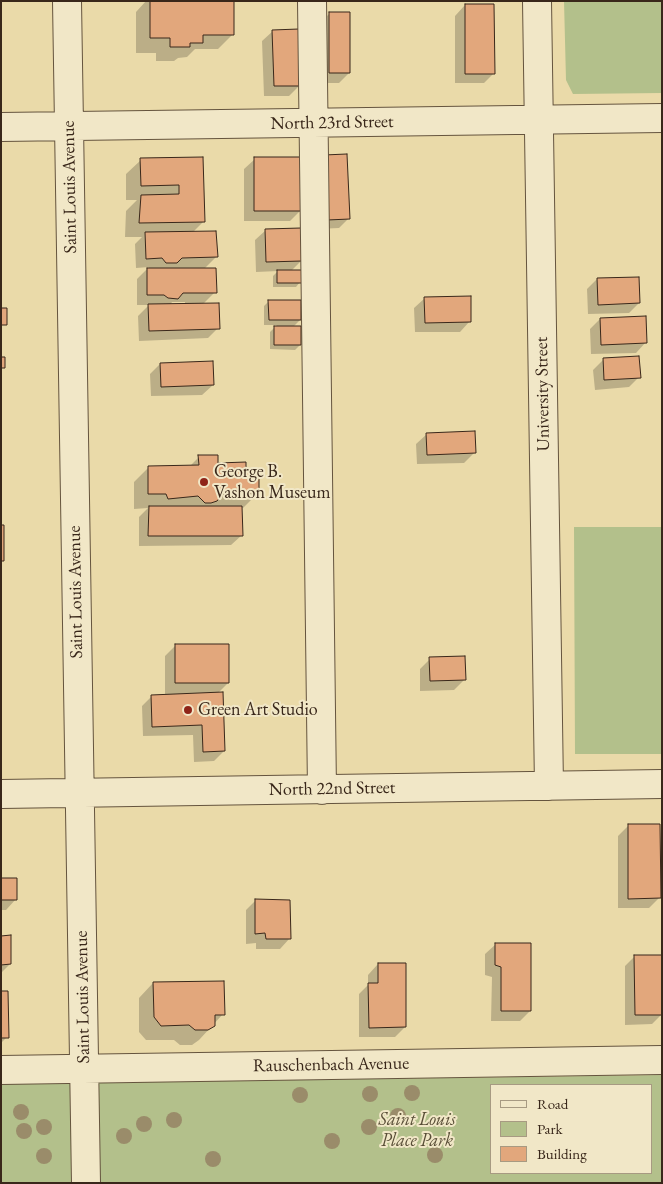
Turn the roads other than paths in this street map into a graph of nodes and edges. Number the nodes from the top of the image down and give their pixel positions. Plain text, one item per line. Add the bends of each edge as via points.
1 (67, 1) edge
2 (312, 1) edge
3 (537, 1) edge
4 (662, 118) edge
5 (539, 120) junction
6 (314, 123) junction
7 (69, 126) junction
8 (1, 127) edge
9 (662, 784) edge
10 (549, 786) junction
11 (322, 790) junction
12 (79, 793) junction
13 (1, 794) edge
14 (662, 1060) edge
15 (84, 1068) junction
16 (1, 1070) edge
17 (86, 1183) edge

1 - 7 street, Saint Louis Avenue
2 - 6 street
3 - 5 street, University Street
4 - 5 street, North 23rd Street
5 - 6 street, North 23rd Street
5 - 10 street, University Street
6 - 7 street, North 23rd Street
6 - 11 street
7 - 8 street, North 23rd Street
7 - 12 street, Saint Louis Avenue
9 - 10 street, North 22nd Street
10 - 11 street, North 22nd Street
11 - 12 street, North 22nd Street
12 - 13 street, North 22nd Street
12 - 15 street, Saint Louis Avenue
14 - 15 street, Rauschenbach Avenue
15 - 16 street, Rauschenbach Avenue
15 - 17 street, Saint Louis Avenue

